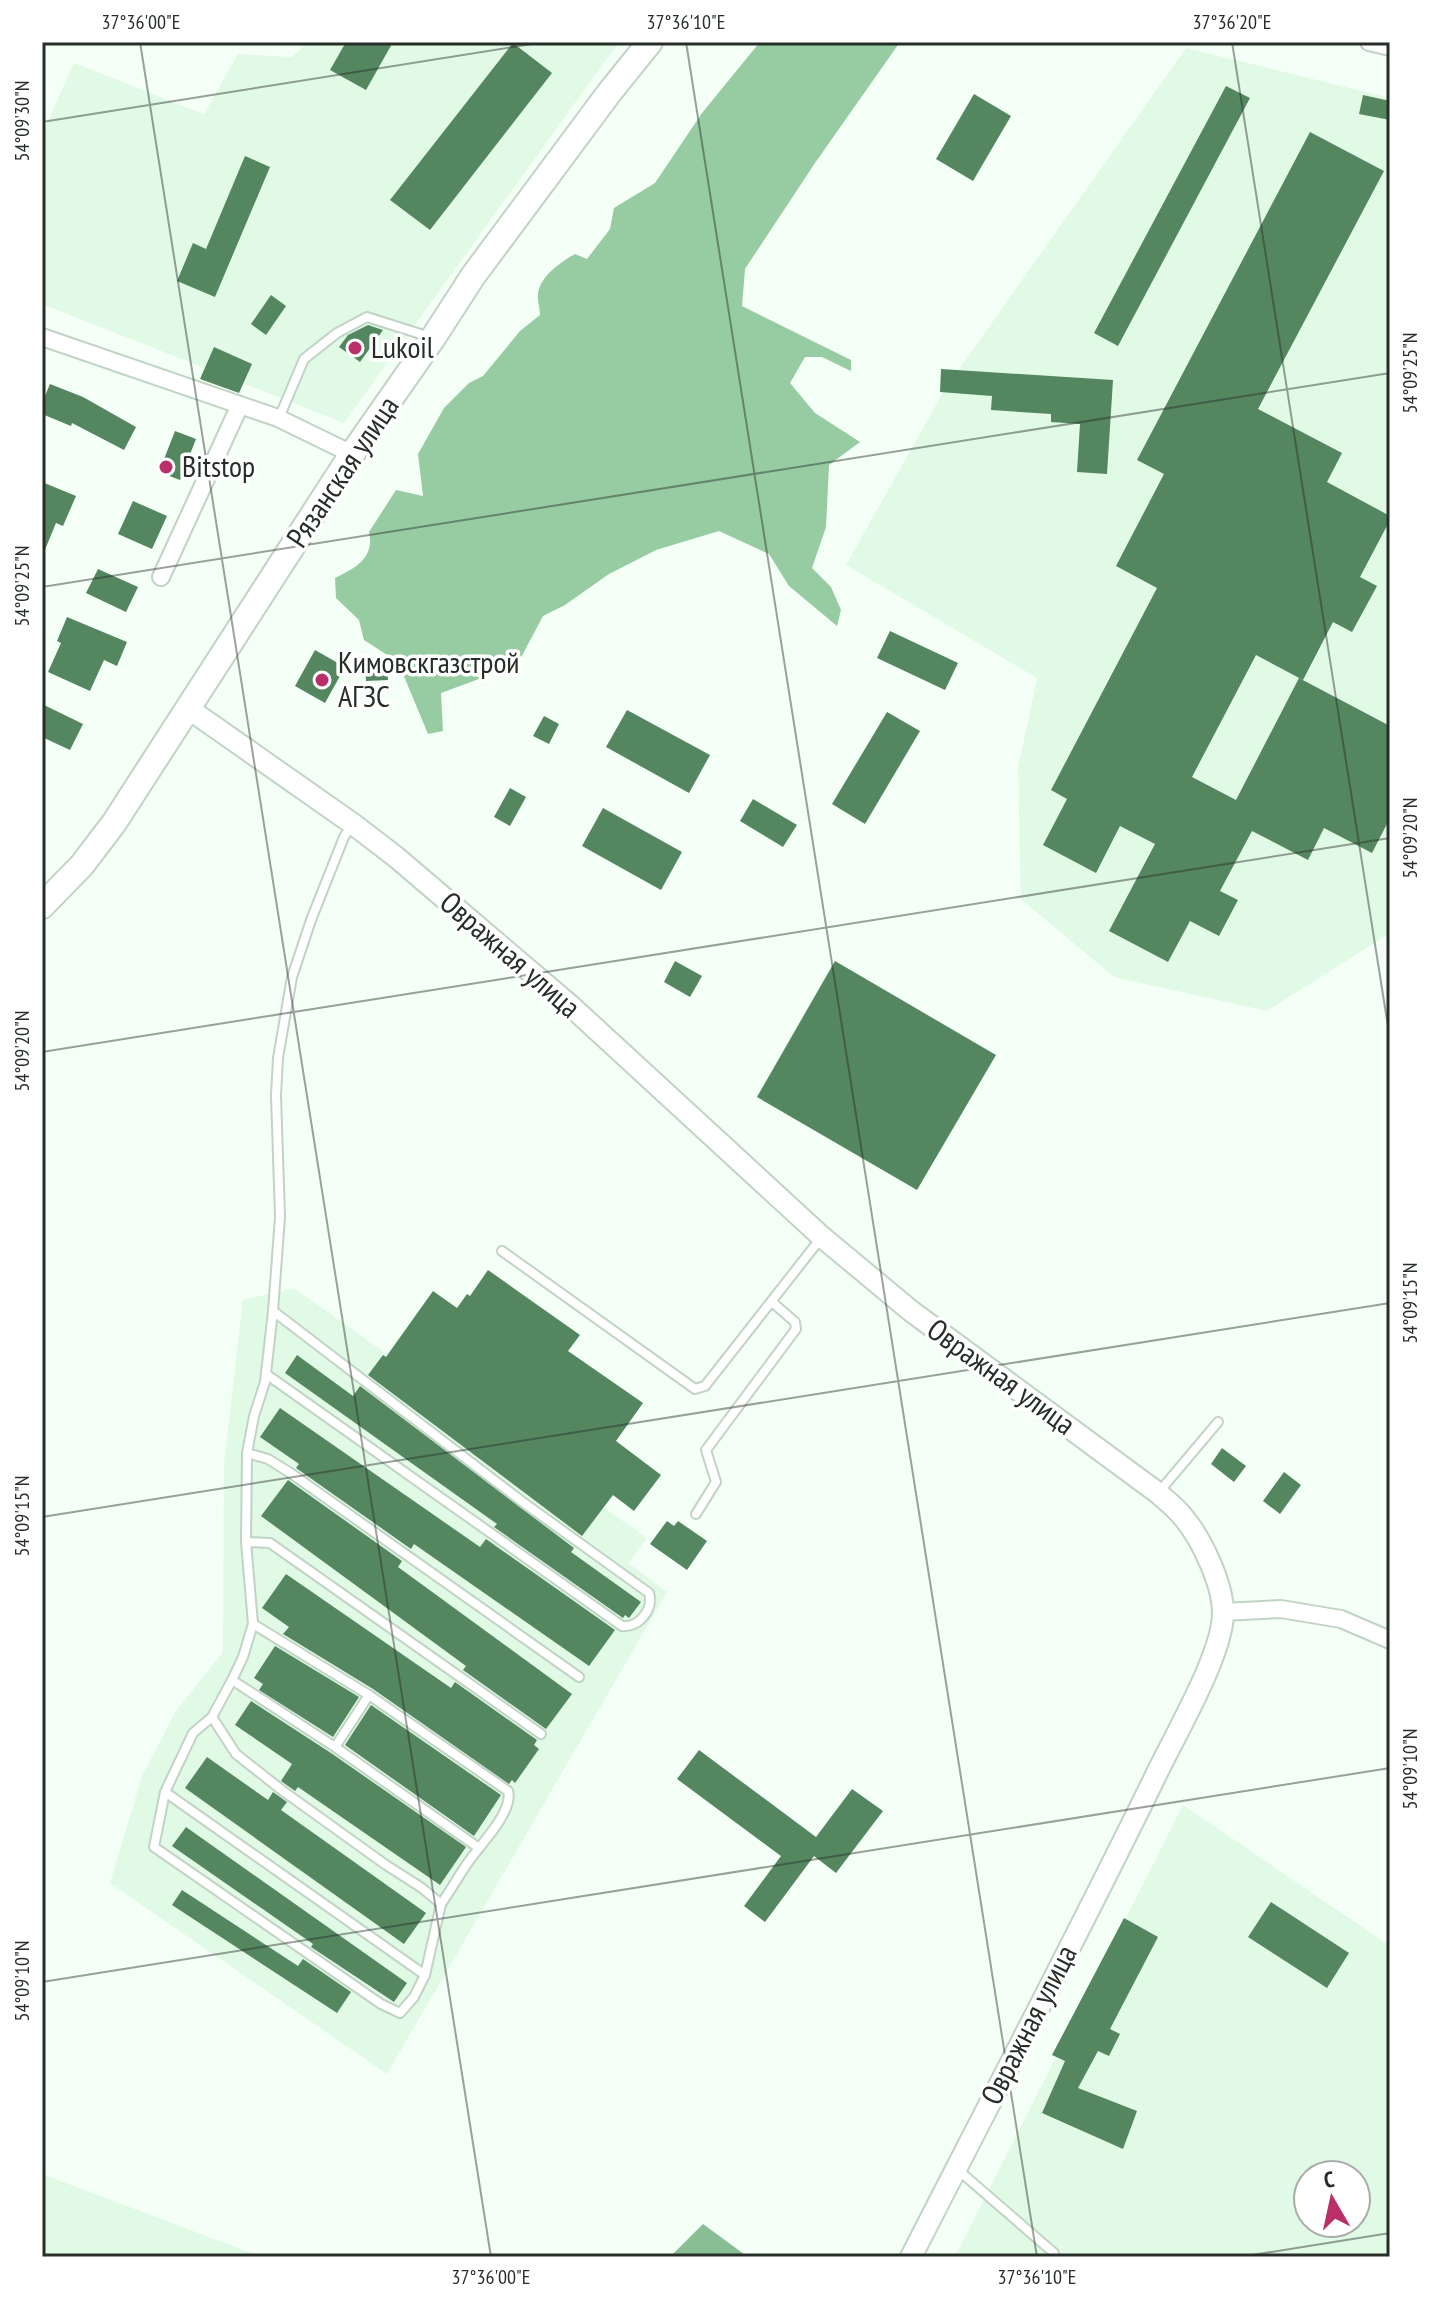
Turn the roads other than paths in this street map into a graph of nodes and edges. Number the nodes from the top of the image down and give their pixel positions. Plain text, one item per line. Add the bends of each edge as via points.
1 (1369, 42) edge
2 (641, 47) edge
3 (1390, 47) edge
4 (42, 337) edge
5 (433, 338) junction
6 (240, 405) junction
7 (278, 418) junction
8 (352, 454) junction
9 (161, 577) dead end
10 (189, 709) junction
11 (353, 824) junction
12 (42, 906) edge
13 (822, 1237) junction
14 (502, 1251) dead end
15 (772, 1302) junction
16 (273, 1311) junction
17 (266, 1374) junction
18 (1218, 1422) dead end
19 (247, 1453) junction
20 (1158, 1493) junction
21 (696, 1514) dead end
22 (246, 1542) junction
23 (1223, 1612) junction
24 (253, 1624) junction
25 (1390, 1640) edge
26 (579, 1677) dead end
27 (232, 1680) junction
28 (369, 1695) junction
29 (212, 1717) junction
30 (541, 1734) dead end
31 (335, 1747) junction
32 (165, 1792) junction
33 (479, 1848) junction
34 (441, 1904) junction
35 (425, 1975) junction
36 (956, 2168) junction
37 (1054, 2253) dead end
38 (911, 2257) edge

1 - 3 street
2 - 5 main road, Рязанская улица
4 - 6 street
5 - 7 lane via 367,317 304,359
5 - 8 main road, Рязанская улица
6 - 7 street
6 - 9 street
7 - 8 street
8 - 10 main road, Рязанская улица
10 - 11 street, Овражная улица
10 - 12 main road, Рязанская улица via 114,823
11 - 13 street, Овражная улица via 572,1007
11 - 16 lane via 292,977 278,1058 280,1217
13 - 15 lane
13 - 20 street, Овражная улица via 911,1311
14 - 15 lane via 695,1389 705,1386
15 - 21 lane via 796,1329 706,1450 716,1482
16 - 17 lane
16 - 17 lane via 649,1593 649,1608 635,1624 622,1626
17 - 19 lane
18 - 20 lane
19 - 22 lane
19 - 26 lane via 292,1474
20 - 23 street, Овражная улица via 1194,1531 1214,1572
22 - 24 lane
22 - 30 lane via 270,1543
23 - 25 street via 1296,1611 1341,1619
23 - 36 street, Овражная улица via 1204,1677
24 - 27 lane
24 - 28 lane
27 - 29 lane
27 - 31 lane
28 - 31 lane
28 - 33 lane via 508,1791 510,1801
29 - 32 lane via 193,1733
29 - 34 lane via 236,1754
31 - 33 lane
32 - 35 lane
32 - 35 lane via 154,1847 400,2013
33 - 34 lane
34 - 35 lane
36 - 37 lane
36 - 38 street, Овражная улица

